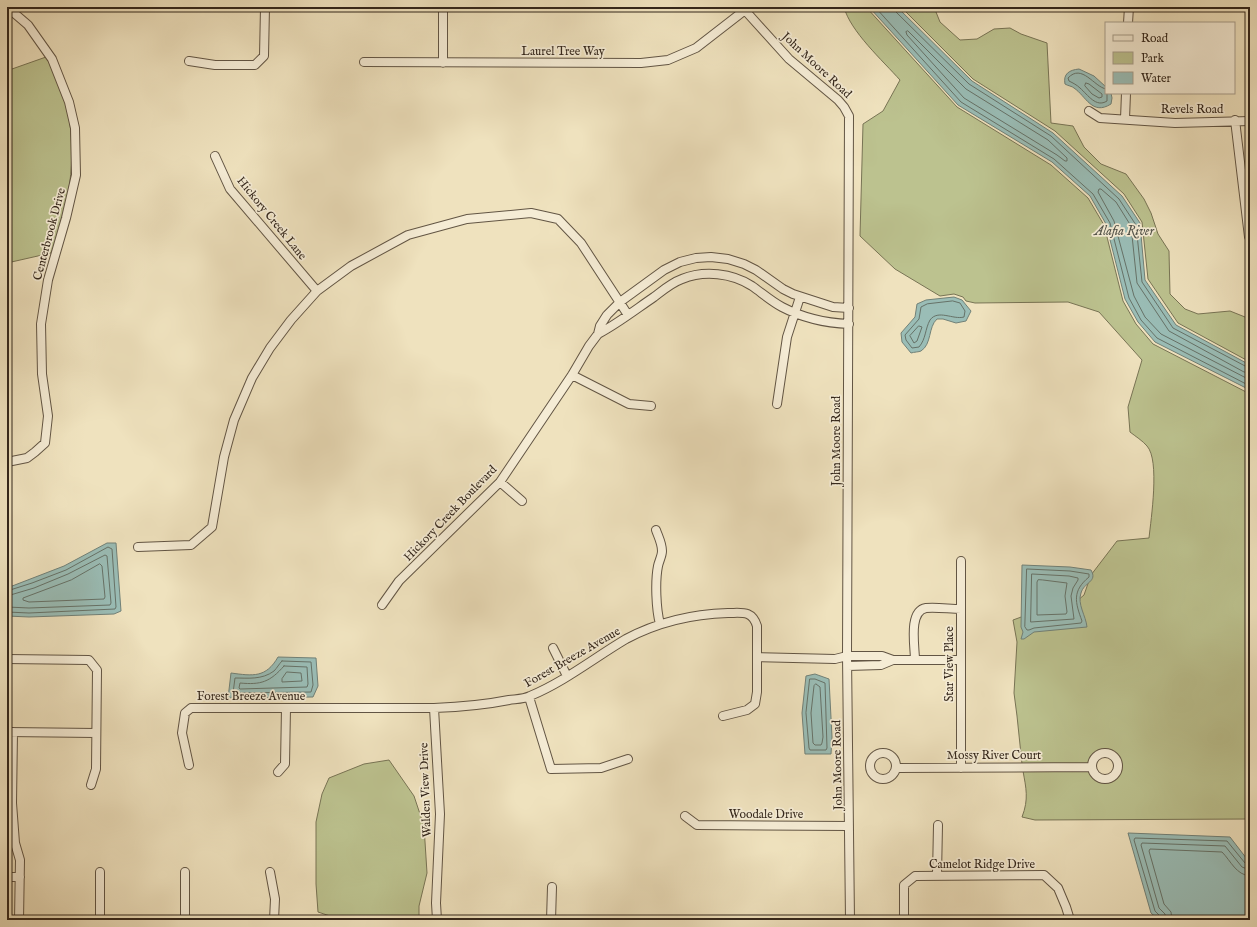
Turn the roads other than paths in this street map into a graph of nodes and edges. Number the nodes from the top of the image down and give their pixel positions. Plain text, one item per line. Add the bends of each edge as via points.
1 (7, 7) edge
2 (265, 7) edge
3 (443, 7) edge
4 (1129, 7) edge
5 (744, 8) edge
6 (1128, 22) edge
7 (188, 60) dead end
8 (364, 62) dead end
9 (443, 63) junction
10 (1126, 94) edge
11 (1089, 111) dead end
12 (1126, 119) junction
13 (1235, 120) junction
14 (1250, 121) edge
15 (215, 156) dead end
16 (1249, 237) edge
17 (317, 291) junction
18 (800, 297) junction
19 (620, 302) junction
20 (849, 308) junction
21 (795, 313) junction
22 (628, 315) junction
23 (849, 324) junction
24 (598, 334) junction
25 (572, 375) junction
26 (777, 404) dead end
27 (651, 406) dead end
28 (7, 462) edge
29 (500, 482) junction
30 (522, 501) dead end
31 (656, 530) dead end
32 (138, 547) dead end
33 (961, 561) dead end
34 (382, 606) dead end
35 (961, 609) junction
36 (660, 624) junction
37 (552, 648) dead end
38 (847, 656) junction
39 (872, 656) junction
40 (757, 658) junction
41 (7, 659) edge
42 (893, 660) junction
43 (915, 660) junction
44 (961, 660) junction
45 (872, 665) junction
46 (848, 666) junction
47 (567, 676) junction
48 (529, 697) junction
49 (286, 708) junction
50 (434, 708) junction
51 (723, 716) dead end
52 (10, 732) edge
53 (96, 733) junction
54 (628, 759) dead end
55 (189, 765) dead end
56 (1092, 767) dead end
57 (896, 768) dead end
58 (961, 768) junction
59 (278, 772) dead end
60 (91, 786) dead end
61 (10, 803) edge
62 (685, 816) dead end
63 (938, 825) dead end
64 (849, 826) junction
65 (100, 872) dead end
66 (185, 872) dead end
67 (270, 872) dead end
68 (937, 875) junction
69 (7, 877) edge
70 (20, 877) junction
71 (552, 886) dead end
72 (19, 920) edge
73 (100, 920) edge
74 (184, 920) edge
75 (274, 920) edge
76 (437, 920) edge
77 (551, 920) edge
78 (850, 920) edge
79 (904, 920) edge
80 (1070, 920) edge

1 - 28 street, Centerbrook Drive via 28,25 52,59 69,102 75,128 76,175 48,280 41,324 42,374 48,416 44,443 27,458
2 - 7 street via 264,56 255,65 215,65
3 - 9 street
4 - 6 street
5 - 9 street, Laurel Tree Way via 696,48 668,60 641,64
5 - 20 street, John Moore Road via 789,59 838,100 847,111 850,123
8 - 9 street, Laurel Tree Way
10 - 12 street
11 - 12 street, Revels Road via 1100,118
12 - 13 street, Revels Road via 1175,123
13 - 14 street, Revels Road
13 - 16 street
15 - 17 street, Hickory Creek Lane via 230,189
17 - 19 street via 351,266 408,235 467,219 531,212 558,219 581,243
17 - 32 street via 274,342 252,378 234,420 224,457 212,527 191,545
18 - 19 street, Hickory Creek Boulevard via 744,264 728,259 704,257 672,266
18 - 20 street, Hickory Creek Boulevard
18 - 21 street
19 - 22 street
19 - 24 street, Hickory Creek Boulevard via 603,320
20 - 23 street, John Moore Road
21 - 22 street, Hickory Creek Boulevard via 737,278 708,274 680,280
21 - 23 street, Hickory Creek Boulevard via 823,322
21 - 26 street via 787,337
22 - 24 street, Hickory Creek Boulevard
23 - 38 street, John Moore Road
24 - 25 street, Hickory Creek Boulevard
25 - 27 street via 629,404
25 - 29 street, Hickory Creek Boulevard
29 - 30 street
29 - 34 street, Hickory Creek Boulevard via 400,581
31 - 36 street via 662,551 657,589 657,613
33 - 35 street, Star View Place
35 - 43 street via 926,608 917,613 914,624
35 - 44 street, Star View Place
36 - 40 street, Forest Breeze Avenue via 705,614 751,614 757,626
36 - 47 street, Forest Breeze Avenue via 628,639
37 - 47 street
38 - 39 street
38 - 40 street via 835,659
38 - 46 street, John Moore Road
39 - 42 street
39 - 45 street
40 - 51 street, Forest Breeze Avenue via 755,704 747,710
41 - 53 street via 89,660 97,670
42 - 43 street
42 - 45 street via 881,665
43 - 44 street
44 - 58 street, Star View Place
45 - 46 street
46 - 64 street, John Moore Road
47 - 48 street, Forest Breeze Avenue
48 - 50 street, Forest Breeze Avenue via 469,707
48 - 54 street via 551,768 601,768
49 - 50 street, Forest Breeze Avenue
49 - 55 street, Forest Breeze Avenue via 191,708 185,712 182,733
49 - 59 street via 285,764
50 - 76 street, Walden View Drive via 440,814
52 - 53 street
52 - 61 street
53 - 60 street via 96,769
56 - 58 street, Mossy River Court
57 - 58 street, Mossy River Court
61 - 70 street via 20,860
62 - 64 street, Woodale Drive via 697,825
63 - 68 street
64 - 78 street, John Moore Road
65 - 73 street
66 - 74 street
67 - 75 street via 275,899
68 - 79 street, Camelot Ridge Drive via 915,876 904,885
68 - 80 street, Camelot Ridge Drive via 1044,875 1058,888
69 - 70 street
70 - 72 street
71 - 77 street

